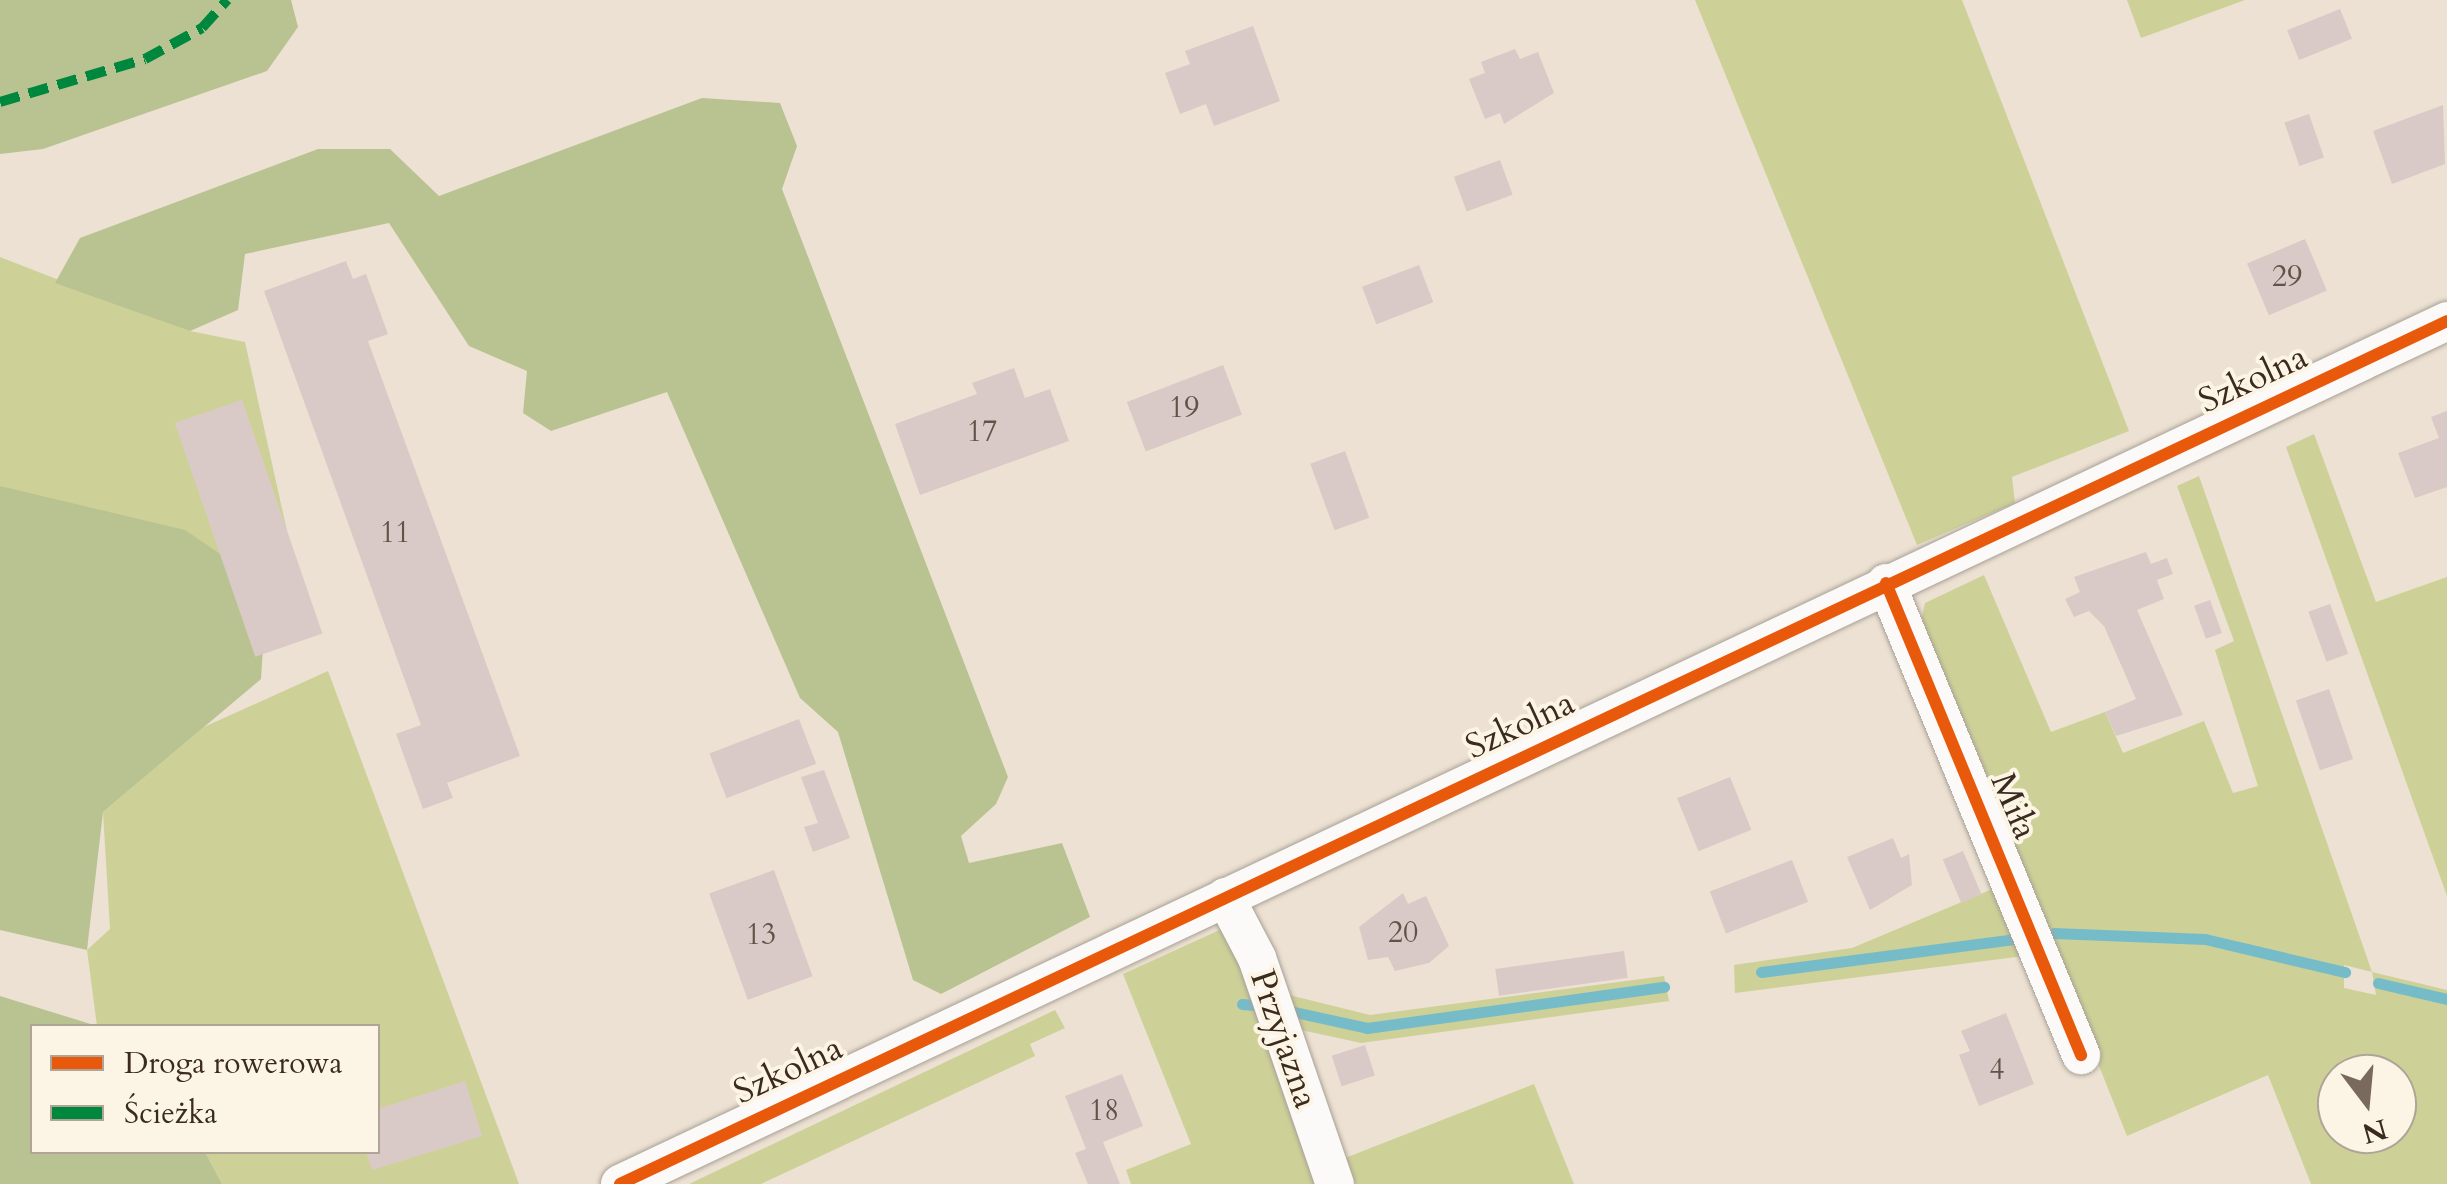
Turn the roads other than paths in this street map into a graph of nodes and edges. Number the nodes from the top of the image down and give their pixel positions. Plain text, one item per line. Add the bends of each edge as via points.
1 (2447, 321) edge
2 (1886, 583) junction
3 (1225, 898) junction
4 (2081, 1056) dead end
5 (620, 1184) edge
6 (1335, 1184) edge

1 - 2 street, Szkolna
2 - 3 street, Szkolna
2 - 4 street, Miła
3 - 5 street, Szkolna
3 - 6 street, Przyjazna via 1256,958

